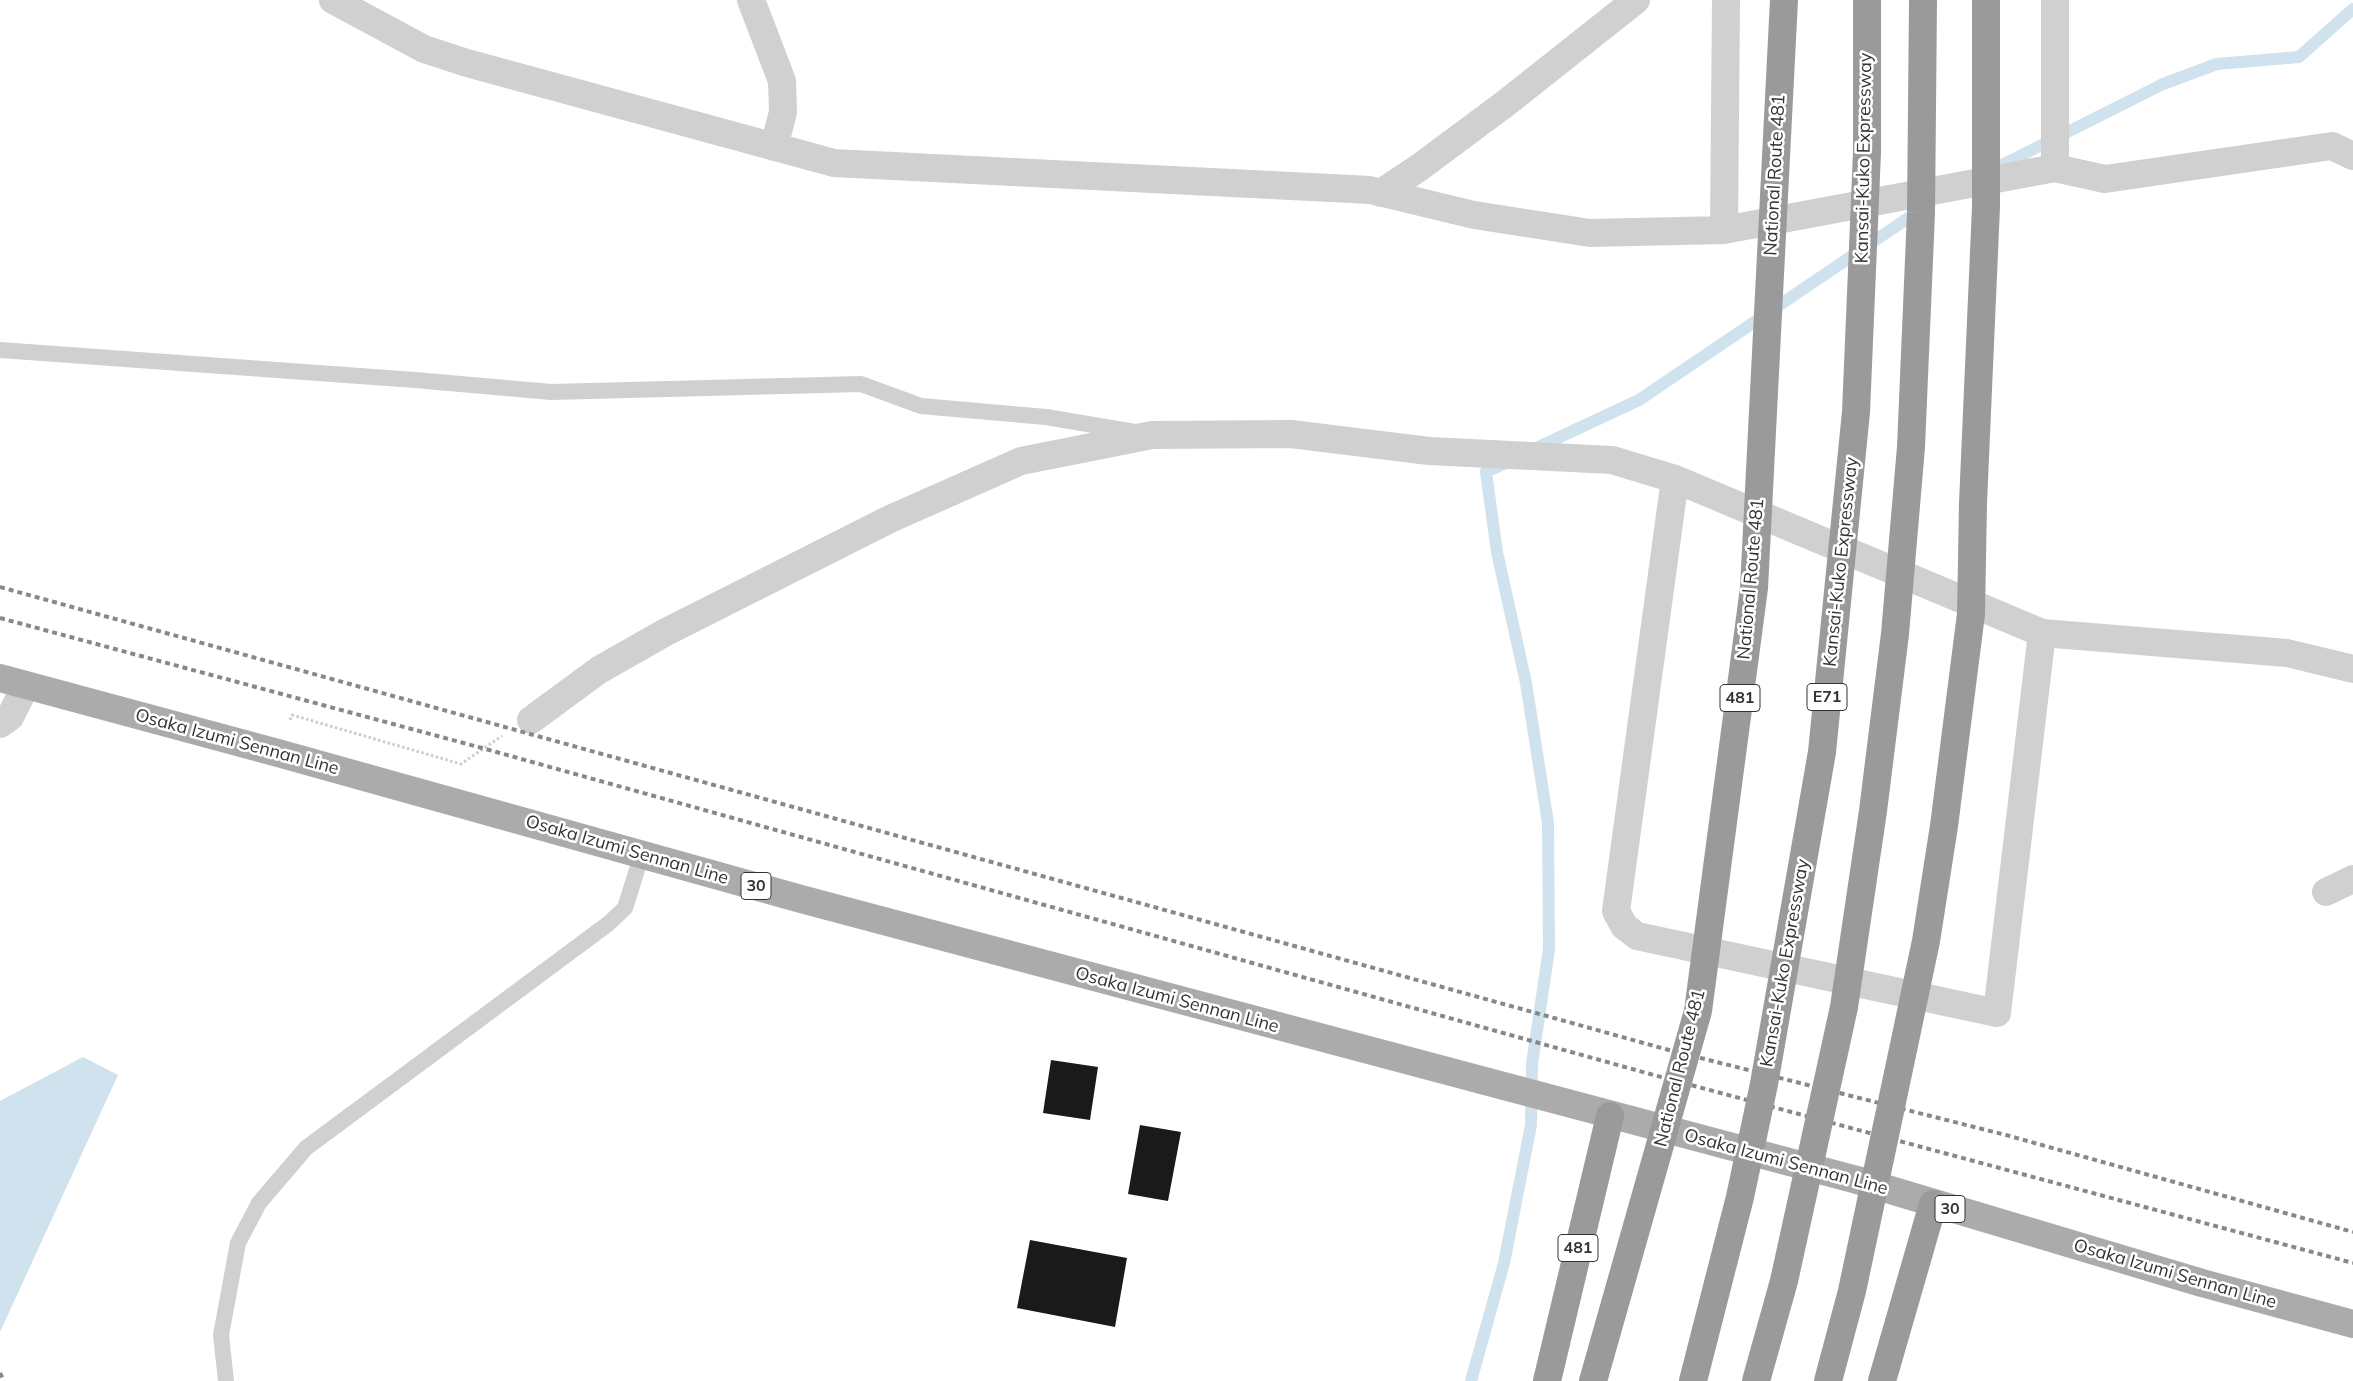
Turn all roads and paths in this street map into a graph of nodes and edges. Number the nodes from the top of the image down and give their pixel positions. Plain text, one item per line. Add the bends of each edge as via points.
1 (333, 0) edge
2 (751, 0) edge
3 (1636, 0) edge
4 (1726, 0) edge
5 (1784, 0) edge
6 (1867, 0) edge
7 (1923, 0) edge
8 (1986, 0) edge
9 (2055, 0) edge
10 (774, 147) junction
11 (2353, 156) edge
12 (2055, 168) junction
13 (1381, 192) junction
14 (1724, 230) junction
15 (0, 350) edge
16 (1152, 435) junction
17 (1675, 479) junction
18 (2042, 633) junction
19 (2353, 670) edge
20 (0, 678) edge
21 (26, 685) junction
22 (531, 720) joint
23 (0, 724) edge
24 (278, 753) junction
25 (642, 854) junction
26 (2353, 879) edge
27 (2326, 892) dead end
28 (1610, 1116) junction
29 (1933, 1204) junction
30 (2353, 1324) edge
31 (226, 1381) edge
32 (1547, 1381) edge
33 (1593, 1381) edge
34 (1693, 1381) edge
35 (1756, 1381) edge
36 (1828, 1381) edge
37 (1882, 1381) edge

1 - 10 street via 424,49
2 - 10 street via 782,81 784,112
3 - 13 street via 1420,167
4 - 14 street
5 - 33 highway, National Route 481 / 481, bridge via 1754,588 1698,1011
6 - 34 highway, Kansai-Kuko Expressway / E71, bridge via 1867,152 1856,412 1822,752 1764,1084 1740,1197
7 - 35 highway, bridge via 1920,213 1911,447 1895,634 1844,1007 1784,1281
8 - 36 highway, bridge via 1986,207 1971,614 1926,941 1852,1291
9 - 12 street
10 - 13 street via 834,163
11 - 12 street via 2332,146 2105,179
12 - 14 street
13 - 14 street via 1474,215 1590,233
15 - 16 lane via 552,392 861,384 921,406 1046,417
16 - 17 street via 1291,434 1428,451 1612,460
16 - 22 street via 1021,461 890,518 599,670
17 - 18 street
17 - 18 street via 1616,911 1624,926 1637,936 1998,1013
18 - 19 street via 2287,653
20 - 21 main road, Osaka Izumi Sennan Line / 30
21 - 23 street via 10,717
21 - 24 main road, Osaka Izumi Sennan Line / 30
22 - 24 path via 461,764 292,715
24 - 25 main road, Osaka Izumi Sennan Line / 30
25 - 28 main road, Osaka Izumi Sennan Line / 30
25 - 31 lane via 625,908 613,919 306,1148 259,1203 238,1243 221,1335
26 - 27 street
28 - 29 main road, Osaka Izumi Sennan Line / 30 via 1857,1180
28 - 32 highway, 481
29 - 30 main road, Osaka Izumi Sennan Line / 30
29 - 37 highway

